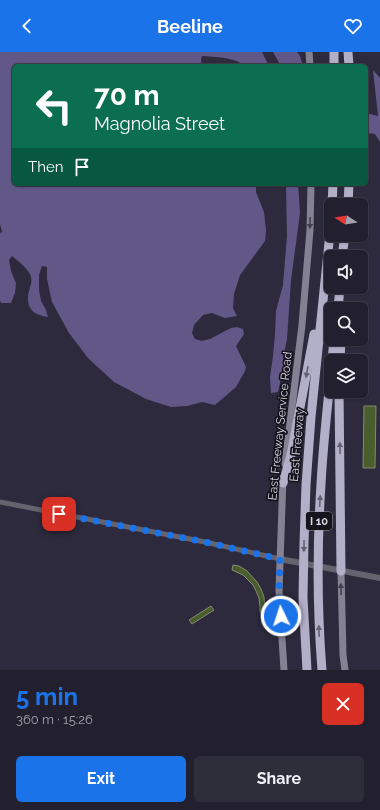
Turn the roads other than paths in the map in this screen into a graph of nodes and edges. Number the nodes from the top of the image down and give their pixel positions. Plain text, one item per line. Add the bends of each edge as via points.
1 (309, 52) edge
2 (333, 53) edge
3 (349, 53) edge
4 (310, 64) edge
5 (334, 64) edge
6 (349, 64) edge
7 (311, 186) edge
8 (334, 186) edge
9 (349, 186) edge
10 (333, 198) edge
11 (348, 198) edge
12 (324, 276) edge
13 (324, 286) edge
14 (328, 398) edge
15 (339, 398) edge
16 (283, 483) junction
17 (0, 502) edge
18 (280, 559) junction
19 (341, 571) junction
20 (380, 578) edge
21 (284, 670) edge
22 (307, 670) edge
23 (322, 670) edge
24 (344, 670) edge

1 - 4 main road
2 - 5 highway
3 - 6 highway
7 -> 16 main road, East Freeway Service Road via 302,325
8 - 10 highway
9 - 11 highway
12 -> 16 highway via 292,448
13 -> 22 highway, East Freeway / I 10 via 306,485 303,598
23 -> 14 highway, I 10 via 318,600 319,529
19 -> 15 highway
16 - 18 main road, East Freeway Service Road
17 - 18 street
18 - 19 street
18 - 21 main road, East Freeway Service Road via 279,590
19 - 20 street
24 -> 19 main road

